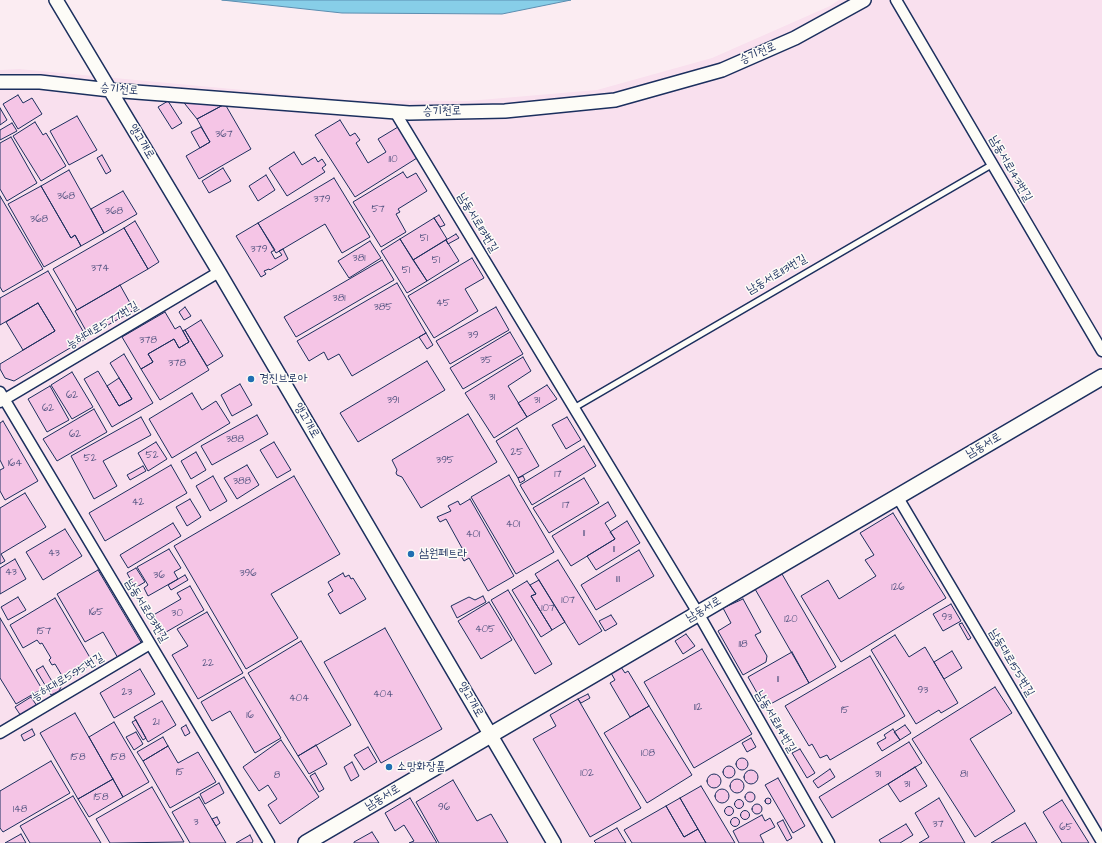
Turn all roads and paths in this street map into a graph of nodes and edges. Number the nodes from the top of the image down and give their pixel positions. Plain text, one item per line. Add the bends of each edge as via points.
1 (56, 0) edge
2 (864, 0) edge
3 (896, 0) edge
4 (0, 82) edge
5 (110, 90) junction
6 (396, 112) junction
7 (993, 164) junction
8 (219, 272) junction
9 (1102, 350) edge
10 (1102, 377) edge
11 (1, 398) edge
12 (574, 408) junction
13 (898, 496) junction
14 (698, 613) junction
15 (150, 644) junction
16 (0, 733) edge
17 (490, 735) junction
18 (1102, 842) edge
19 (269, 843) edge
20 (306, 843) edge
21 (554, 843) edge
22 (829, 843) edge

1 - 5 street, 앵고개로
2 - 6 street, 승기천로 via 796,38 722,70 615,100 505,111
3 - 7 street, 남동서로143번길
4 - 5 street, 승기천로 via 40,82
5 - 6 street, 승기천로
5 - 8 street, 앵고개로
6 - 12 street, 남동서로113번길
7 - 9 street, 남동서로143번길
7 - 12 lane, 남동서로113번길
8 - 11 street, 능허대로577번길
8 - 17 street, 앵고개로
10 - 13 main road, 남동서로
11 - 15 street, 남동서로83번길
12 - 14 street, 남동서로113번길
13 - 14 main road, 남동서로
13 - 18 street, 남동대로155번길
14 - 17 main road, 남동서로
14 - 22 street, 남동서로114번길
15 - 16 street, 능허대로595번길
15 - 19 street, 남동서로83번길
17 - 20 main road, 남동서로
17 - 21 street, 앵고개로

